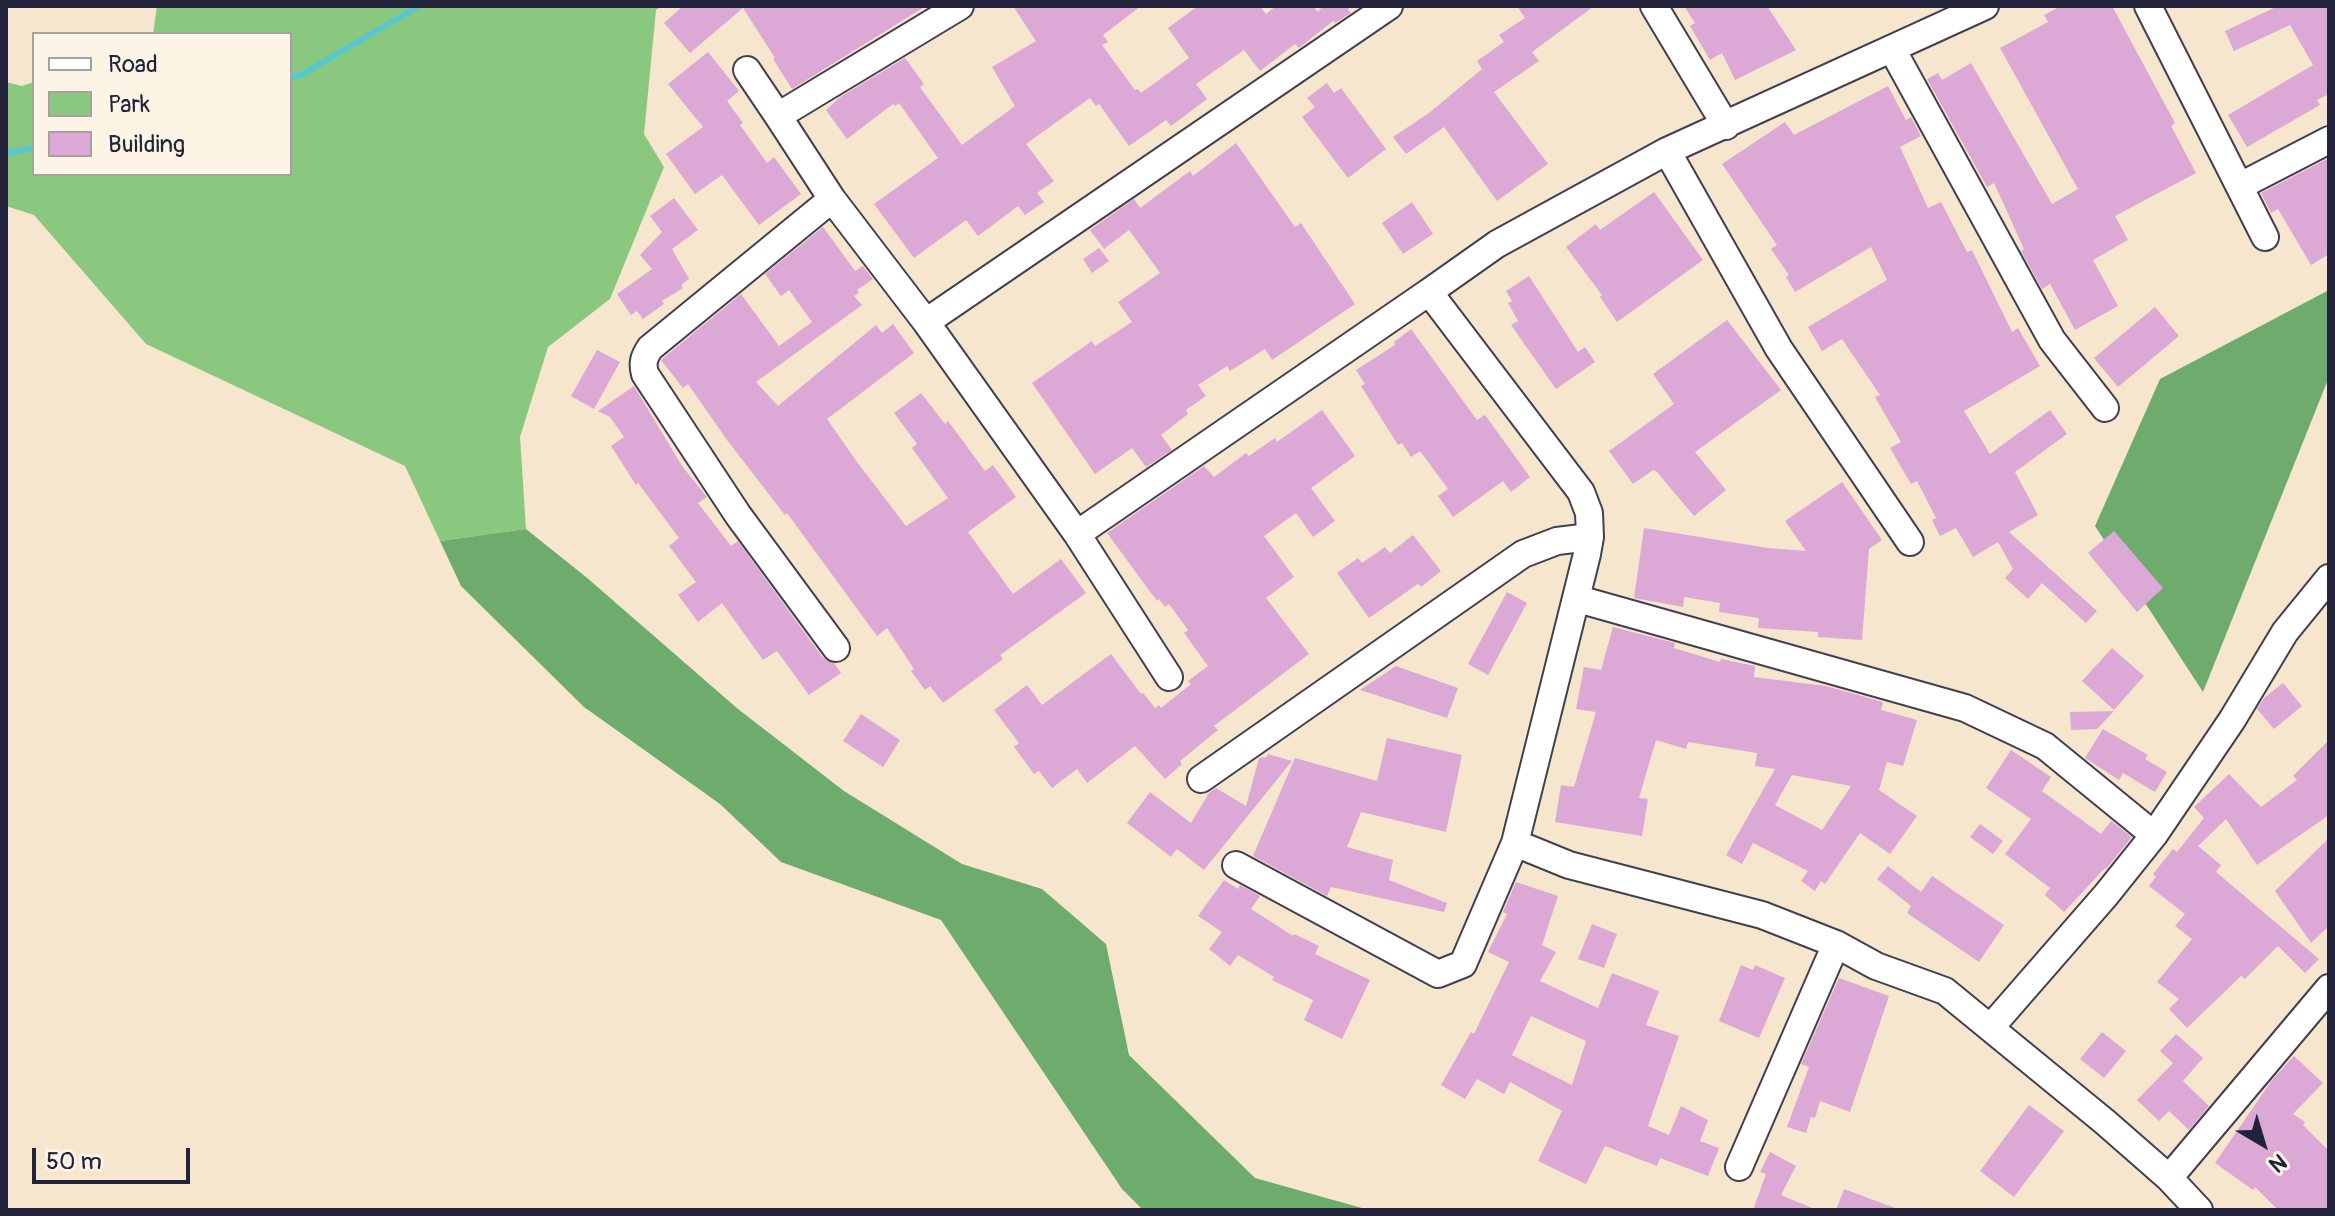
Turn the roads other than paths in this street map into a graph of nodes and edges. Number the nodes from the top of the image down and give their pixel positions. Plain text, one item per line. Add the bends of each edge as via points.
1 (960, 6) edge
2 (1389, 6) edge
3 (1654, 6) edge
4 (1985, 6) edge
5 (2148, 6) edge
6 (1892, 49) junction
7 (747, 70) dead end
8 (778, 116) junction
9 (1726, 126) junction
10 (2329, 140) edge
11 (1667, 151) junction
12 (2240, 186) junction
13 (832, 199) junction
14 (2265, 237) dead end
15 (1429, 292) junction
16 (926, 322) junction
17 (2105, 408) dead end
18 (1077, 534) junction
19 (1590, 537) junction
20 (1910, 542) dead end
21 (2329, 578) edge
22 (1578, 599) junction
23 (836, 648) dead end
24 (1169, 677) dead end
25 (1201, 779) dead end
26 (2154, 835) junction
27 (1515, 843) junction
28 (1236, 865) dead end
29 (1836, 944) junction
30 (2329, 988) edge
31 (1991, 1027) junction
32 (1739, 1167) dead end
33 (2169, 1178) junction
34 (2199, 1210) edge

1 - 8 street
2 - 16 street
3 - 9 street
4 - 6 street
5 - 12 street
6 - 9 street
6 - 17 street via 2052,340
7 - 8 street
8 - 13 street
9 - 11 street
10 - 12 street
11 - 15 street via 1497,244
11 - 20 street via 1779,349
12 - 14 street
13 - 16 street
13 - 23 street via 650,348 643,366 738,515
15 - 18 street
15 - 19 street via 1581,492
16 - 18 street
18 - 24 street
19 - 22 street
19 - 25 street via 1557,541 1523,554
21 - 26 street via 2285,632
22 - 26 street via 1965,708 2045,746
22 - 27 street
26 - 31 street
27 - 28 street via 1463,964 1438,974
27 - 29 street via 1569,865 1762,915
29 - 31 street via 1876,966 1945,991
29 - 32 street
30 - 33 street
31 - 33 street
33 - 34 street

